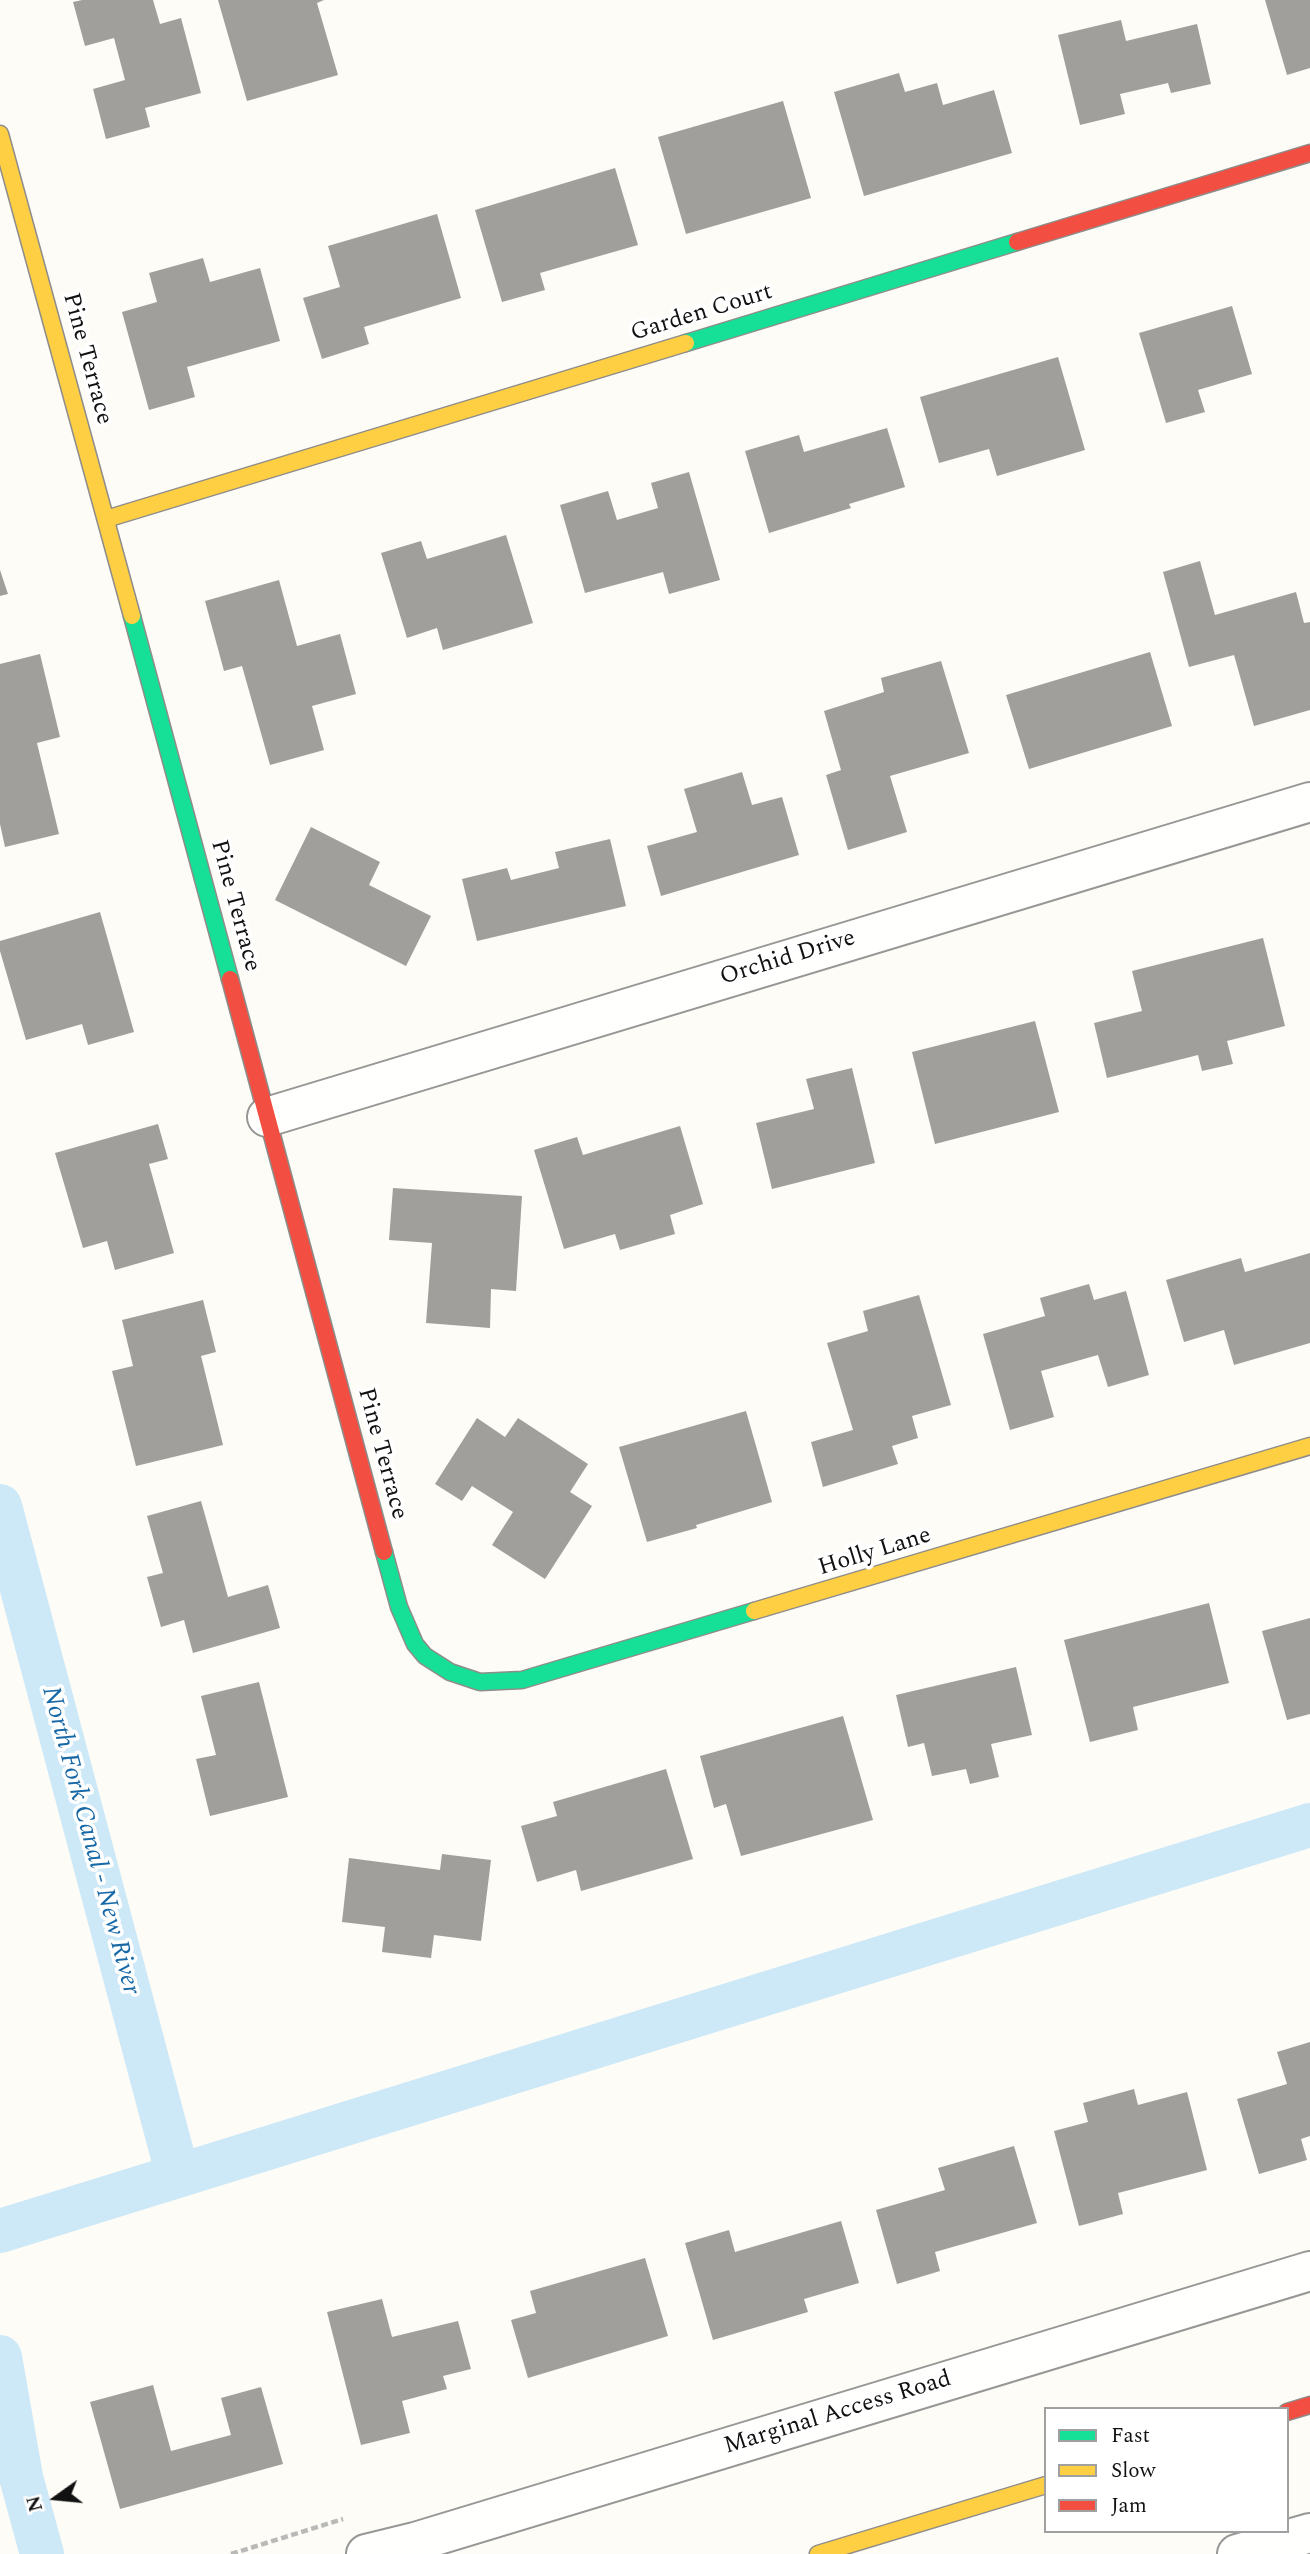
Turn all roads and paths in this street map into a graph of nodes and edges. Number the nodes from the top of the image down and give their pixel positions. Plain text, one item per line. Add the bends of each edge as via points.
1 (0, 134) edge
2 (1310, 153) edge
3 (107, 519) junction
4 (1310, 802) edge
5 (267, 1117) junction
6 (1310, 1446) edge
7 (450, 1672) joint
8 (1310, 2271) edge
9 (1310, 2405) edge
10 (1289, 2411) edge
11 (1044, 2486) edge
12 (349, 2517) dead end
13 (1310, 2533) edge
14 (417, 2548) edge
15 (231, 2554) edge
16 (366, 2554) edge
17 (818, 2554) edge
18 (1237, 2554) edge

1 - 3 street, Pine Terrace
2 - 3 street, Garden Court
3 - 5 street, Pine Terrace
4 - 5 street, Orchid Drive
5 - 7 street, Pine Terrace via 399,1607 415,1644
6 - 7 street, Holly Lane via 551,1673 502,1683 480,1682
8 - 14 street, Marginal Access Road
9 - 10 street
11 - 17 street
12 - 15 path
13 - 18 street
14 - 16 street, Marginal Access Road

